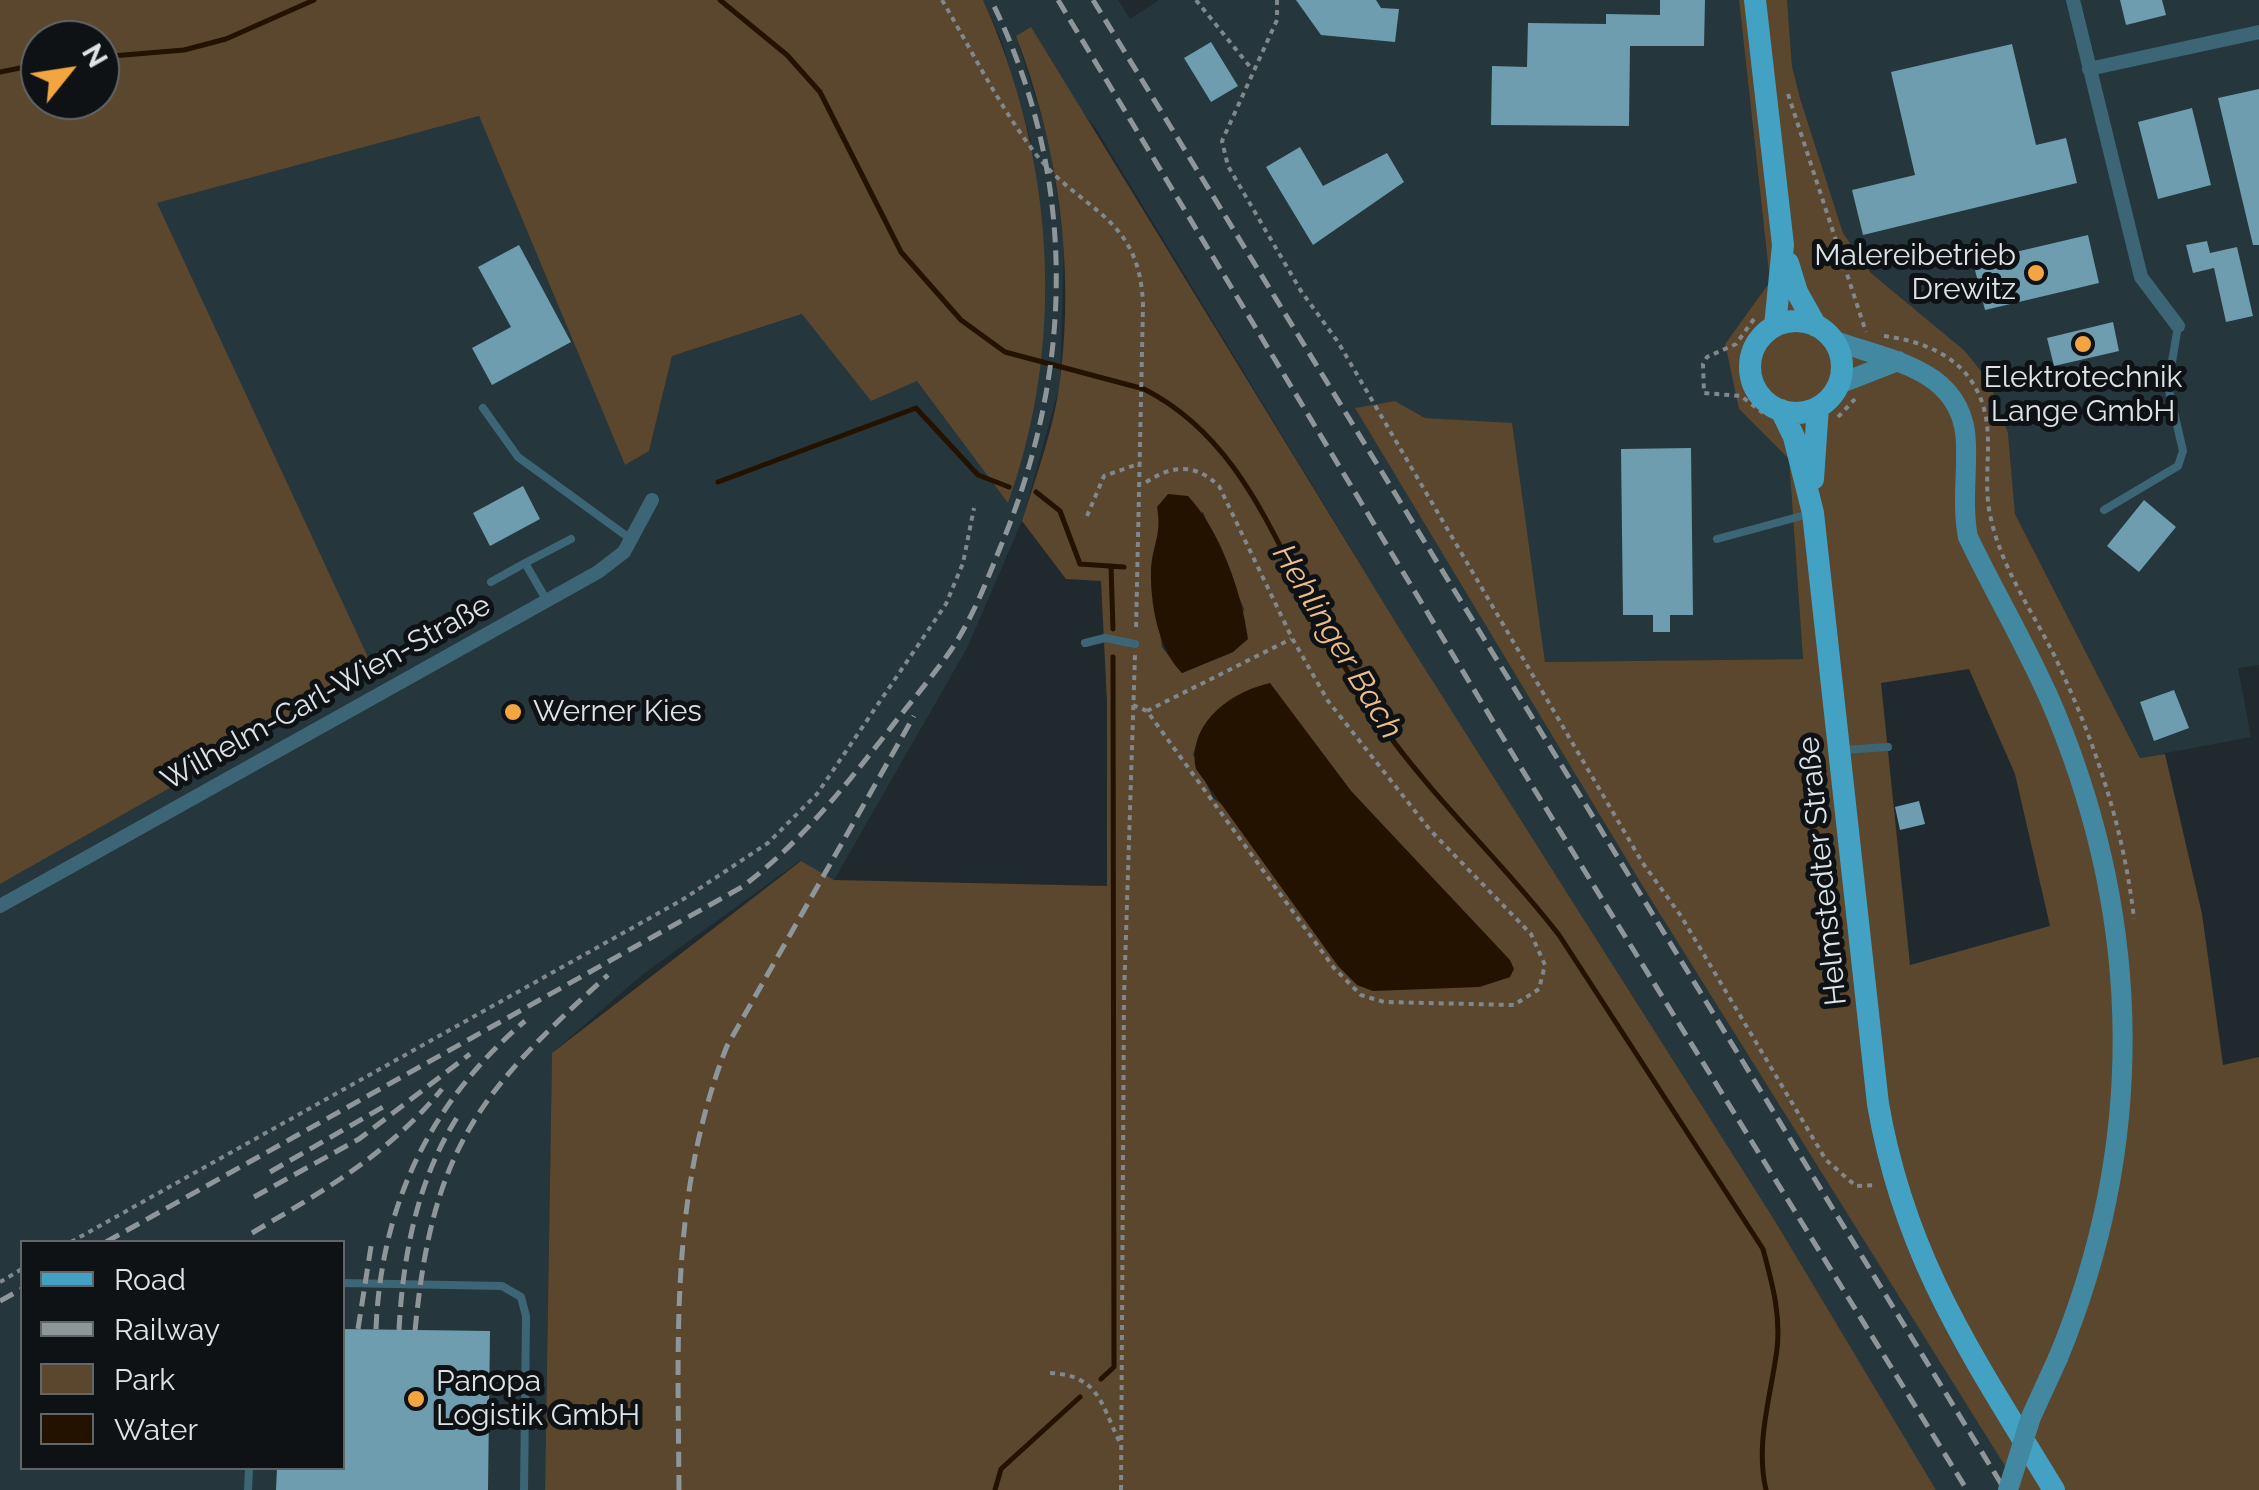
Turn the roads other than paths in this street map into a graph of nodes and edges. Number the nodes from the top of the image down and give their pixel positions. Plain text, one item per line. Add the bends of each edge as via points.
1 (1756, 0) edge
2 (2073, 0) edge
3 (2259, 32) edge
4 (2089, 69) junction
5 (1783, 245) junction
6 (1776, 326) junction
7 (2178, 326) joint
8 (1824, 333) junction
9 (1900, 360) junction
10 (1838, 384) junction
11 (1818, 407) junction
12 (483, 408) dead end
13 (1772, 412) junction
14 (652, 500) dead end
15 (2104, 510) dead end
16 (1813, 512) junction
17 (570, 539) dead end
18 (1717, 539) dead end
19 (632, 540) junction
20 (525, 563) junction
21 (491, 582) dead end
22 (547, 602) junction
23 (1086, 642) dead end
24 (1135, 644) road end
25 (1888, 746) dead end
26 (1840, 750) junction
27 (0, 906) edge
28 (345, 1283) edge
29 (524, 1490) edge
30 (2008, 1490) edge
31 (2054, 1490) edge

1 - 5 main road
2 - 4 street
3 - 4 street
4 - 7 street via 2140,278
5 - 6 main road
5 - 8 main road via 1797,292
6 - 8 main road via 1802,321
6 - 13 main road via 1756,344 1750,371
7 - 15 lane via 2168,386 2183,451 2178,466
8 - 9 main road
8 - 10 main road via 1842,361
9 - 10 main road
9 - 30 main road, bridge via 1949,392 1964,424 1968,537 2056,714 2087,800 2122,971 2122,1096 2105,1212
10 - 11 main road
11 - 13 main road
11 - 16 main road, Helmstedter Straße
12 - 19 lane via 518,457
13 - 16 main road, Helmstedter Straße via 1794,437
14 - 19 street, Wilhelm-Carl-Wien-Straße
16 - 18 lane
16 - 26 main road, Helmstedter Straße
17 - 20 lane
19 - 22 street, Wilhelm-Carl-Wien-Straße via 598,572
20 - 21 lane
20 - 22 lane
22 - 27 street, Wilhelm-Carl-Wien-Straße
23 - 24 lane
25 - 26 lane
26 - 31 main road, Helmstedter Straße via 1878,1104 1893,1183 1960,1335
28 - 29 lane via 502,1286 521,1297

